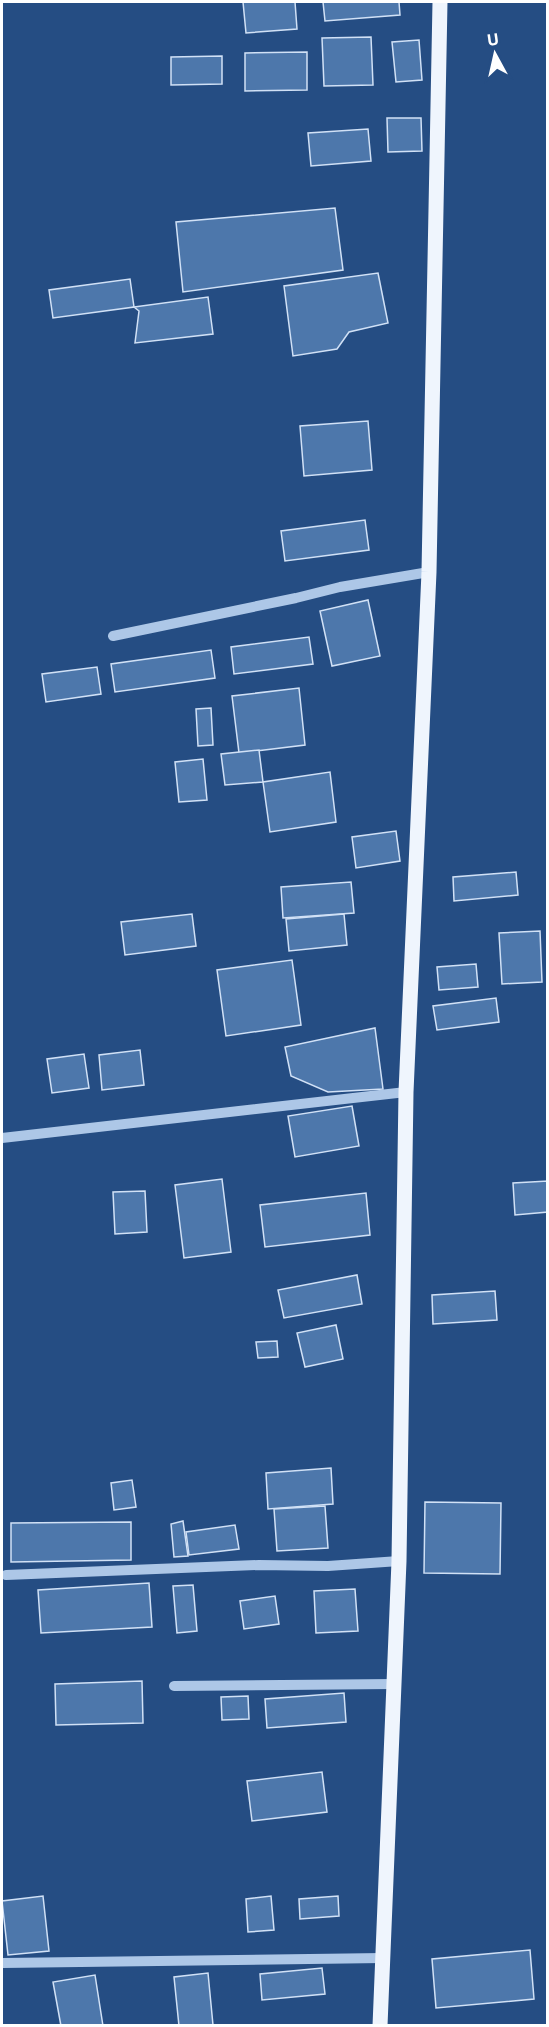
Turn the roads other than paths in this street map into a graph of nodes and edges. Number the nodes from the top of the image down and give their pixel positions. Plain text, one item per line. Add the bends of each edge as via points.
1 (440, 2) edge
2 (429, 572) junction
3 (113, 636) dead end
4 (406, 1092) junction
5 (2, 1138) edge
6 (399, 1561) junction
7 (6, 1575) dead end
8 (394, 1684) junction
9 (174, 1686) dead end
10 (383, 1958) junction
11 (2, 1963) edge
12 (380, 2025) edge

1 - 2 main road
2 - 3 street via 340,586
2 - 4 main road
4 - 5 street
4 - 6 main road
6 - 7 street
6 - 8 main road
8 - 9 street
8 - 10 main road
10 - 11 street
10 - 12 main road

